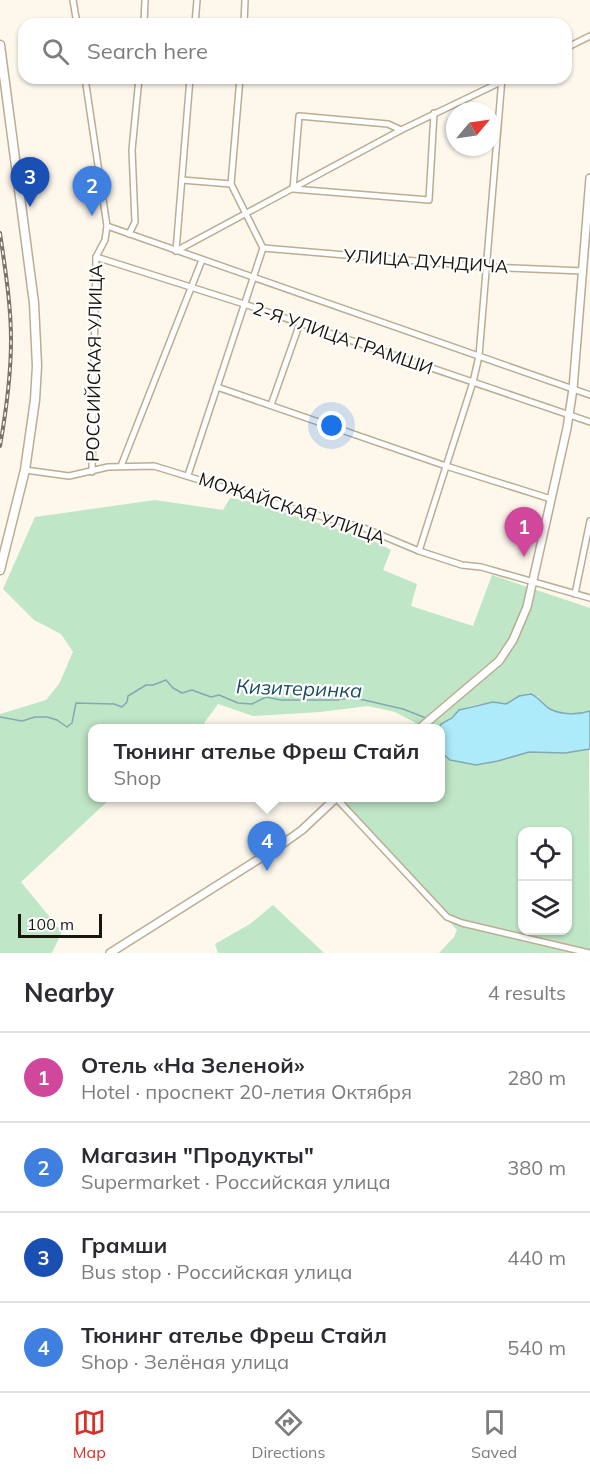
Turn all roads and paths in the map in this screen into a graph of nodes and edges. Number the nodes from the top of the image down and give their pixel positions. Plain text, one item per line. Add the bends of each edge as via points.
1 (73, 0) edge
2 (145, 0) edge
3 (197, 0) edge
4 (245, 0) edge
5 (76, 18) edge
6 (144, 18) edge
7 (196, 18) edge
8 (244, 18) edge
9 (590, 36) edge
10 (0, 45) edge
11 (572, 45) edge
12 (86, 84) edge
13 (138, 84) edge
14 (190, 84) edge
15 (239, 84) edge
16 (493, 84) edge
17 (501, 84) edge
18 (0, 86) edge
19 (434, 113) junction
20 (401, 130) junction
21 (590, 178) edge
22 (182, 180) junction
23 (231, 184) junction
24 (293, 189) junction
25 (245, 215) junction
26 (107, 226) junction
27 (129, 234) junction
28 (263, 248) junction
29 (176, 251) junction
30 (96, 257) junction
31 (202, 260) junction
32 (487, 267) junction
33 (587, 271) edge
34 (253, 278) junction
35 (193, 286) junction
36 (244, 304) junction
37 (300, 323) junction
38 (479, 356) junction
39 (473, 382) junction
40 (217, 387) junction
41 (573, 389) junction
42 (590, 394) edge
43 (271, 405) junction
44 (569, 415) junction
45 (590, 422) edge
46 (121, 466) junction
47 (446, 466) junction
48 (25, 470) junction
49 (92, 472) junction
50 (188, 475) junction
51 (551, 499) junction
52 (590, 521) edge
53 (0, 550) edge
54 (418, 551) junction
55 (0, 570) edge
56 (533, 581) junction
57 (575, 594) junction
58 (590, 598) edge
59 (426, 724) edge
60 (332, 802) edge
61 (340, 802) edge
62 (110, 953) edge
63 (589, 953) edge

1 - 5 street
2 - 6 street
3 - 7 street
4 - 8 street
9 - 11 street
10 - 48 main road via 34,303 35,400
12 - 26 street, РОССИЙСКАЯ УЛИЦА
13 - 27 street via 132,150 135,222
14 - 22 street
15 - 23 street
16 - 19 street
17 - 32 street
18 - 53 main road via 29,303 32,366 23,451
19 - 20 street
19 - 24 street via 429,200
20 - 24 street
20 - 24 street via 388,124 299,116
21 - 33 street
22 - 23 street
22 - 29 street
23 - 25 street
24 - 25 street
25 - 28 street
25 - 29 street
26 - 27 street
26 - 30 street, РОССИЙСКАЯ УЛИЦА
27 - 29 street
28 - 32 street, УЛИЦА ДУНДИЧА
28 - 34 street
29 - 31 street
30 - 35 street, 2-Я УЛИЦА ГРАМШИ
30 - 49 street, РОССИЙСКАЯ УЛИЦА
31 - 34 street
31 - 35 street
32 - 33 street, УЛИЦА ДУНДИЧА
32 - 38 street
33 - 41 street
34 - 36 street
34 - 38 street
35 - 36 street, 2-Я УЛИЦА ГРАМШИ
35 - 46 street
36 - 37 street, 2-Я УЛИЦА ГРАМШИ
36 - 40 street
37 - 39 street, 2-Я УЛИЦА ГРАМШИ
37 - 43 street
38 - 39 street
38 - 41 street
39 - 44 street, 2-Я УЛИЦА ГРАМШИ
39 - 47 street
40 - 43 street
40 - 50 street
41 - 42 street
41 - 44 street
43 - 47 street
44 - 45 street, 2-Я УЛИЦА ГРАМШИ
44 - 51 street
46 - 49 street, МОЖАЙСКАЯ УЛИЦА
46 - 50 street, МОЖАЙСКАЯ УЛИЦА via 147,465
47 - 51 street
47 - 54 street
48 - 49 street, МОЖАЙСКАЯ УЛИЦА via 69,476
48 - 55 main road
50 - 54 street, МОЖАЙСКАЯ УЛИЦА via 364,528
51 - 56 street
52 - 57 street
54 - 56 street, МОЖАЙСКАЯ УЛИЦА
56 - 57 street, МОЖАЙСКАЯ УЛИЦА
56 - 59 street via 519,629 506,652
57 - 58 street, МОЖАЙСКАЯ УЛИЦА
60 - 62 street via 281,845
61 - 63 street via 447,916

